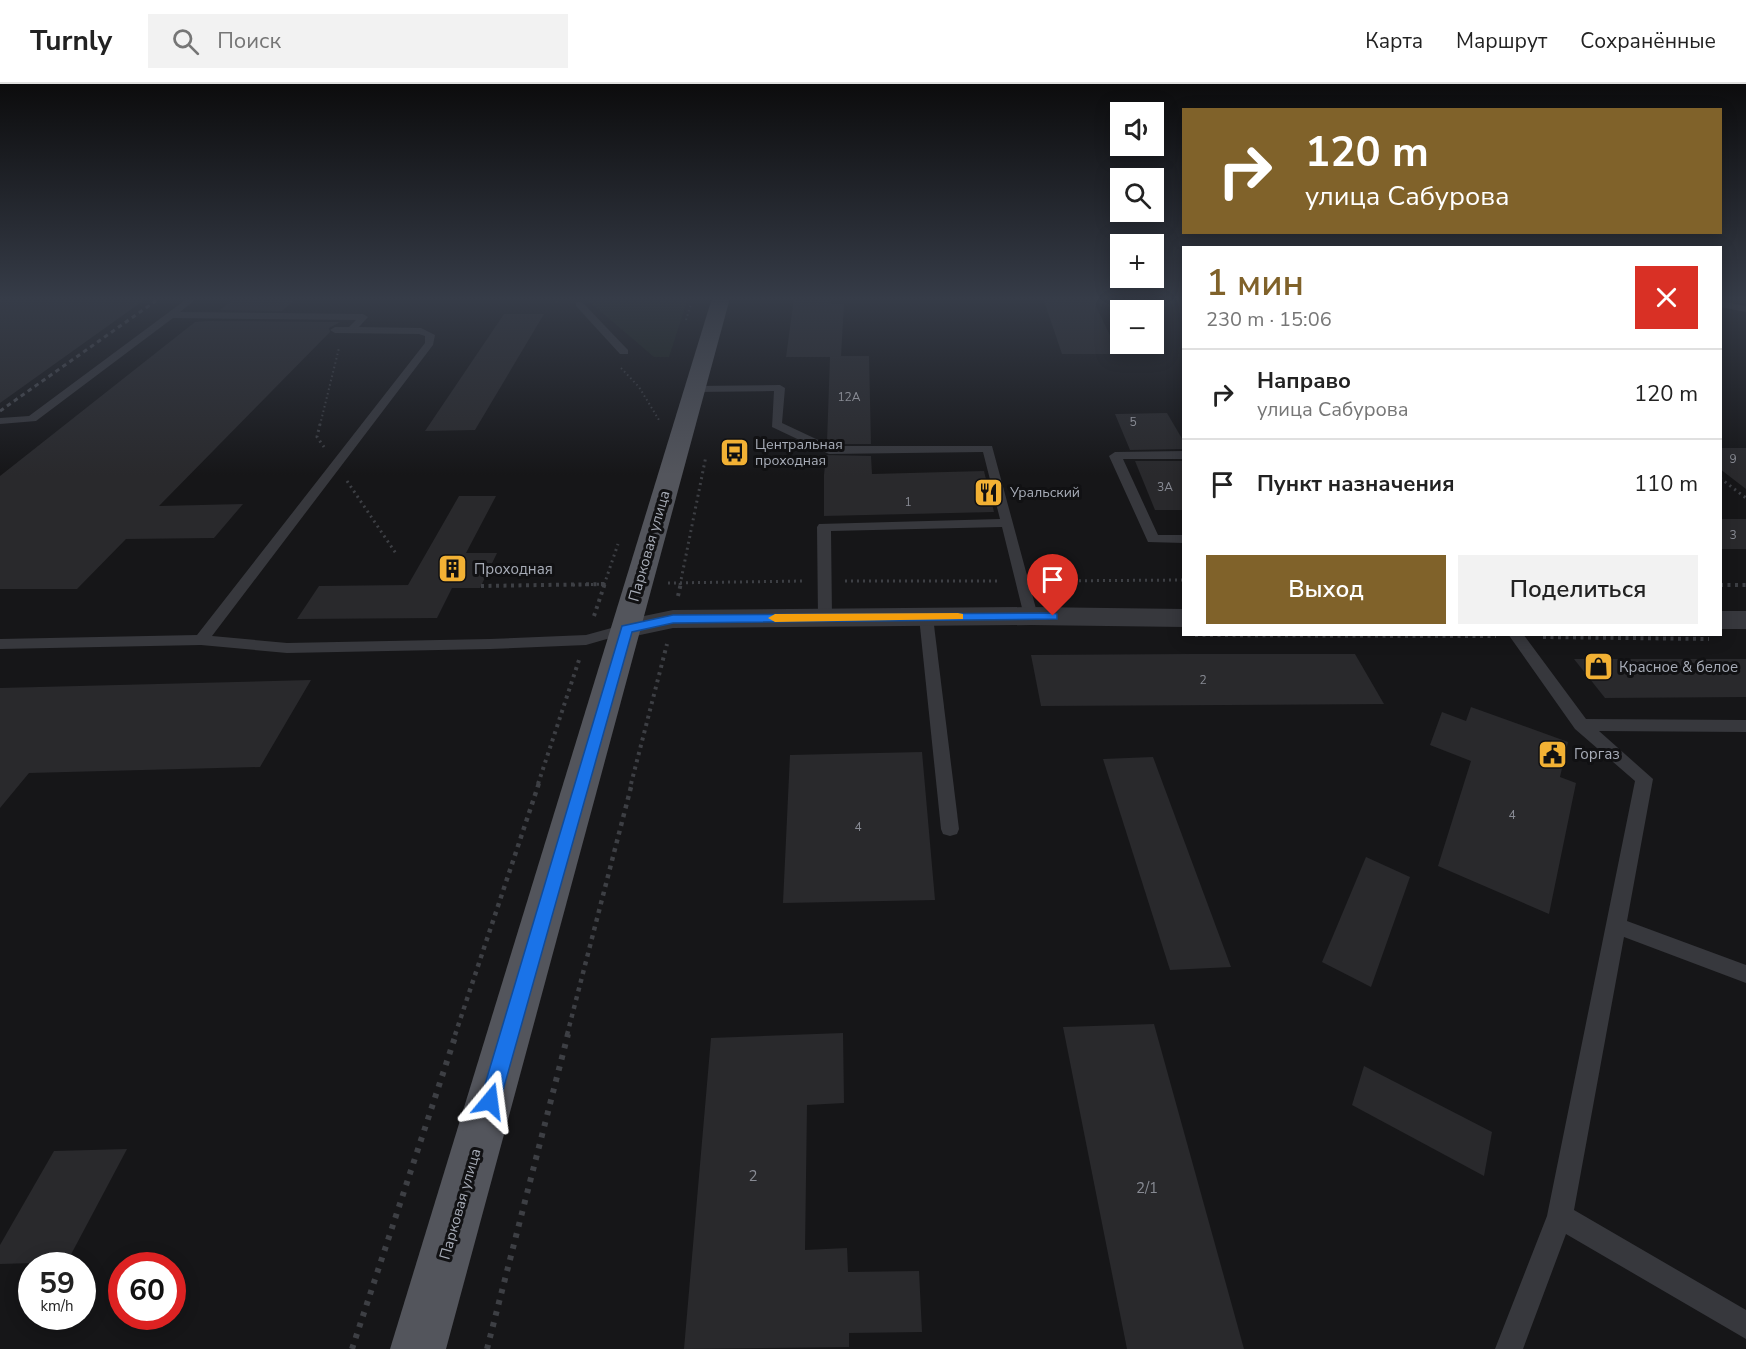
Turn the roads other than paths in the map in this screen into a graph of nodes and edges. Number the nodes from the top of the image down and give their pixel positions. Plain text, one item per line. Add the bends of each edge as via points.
1 (114, 357) edge
2 (419, 357) edge
3 (703, 357) edge
4 (694, 389) junction
5 (3, 423) edge
6 (1182, 455) edge
7 (1007, 523) junction
8 (1182, 539) edge
9 (1031, 616) junction
10 (926, 617) junction
11 (825, 618) junction
12 (1182, 618) edge
13 (1746, 620) edge
14 (1722, 627) edge
15 (626, 629) junction
16 (1517, 636) edge
17 (201, 640) junction
18 (0, 644) edge
19 (1581, 725) junction
20 (1746, 726) edge
21 (950, 829) dead end
22 (1614, 925) junction
23 (1746, 974) edge
24 (1560, 1216) junction
25 (1746, 1325) edge
26 (418, 1349) edge
27 (1509, 1349) edge

1 - 5 lane via 32,419
2 - 17 lane
3 - 4 main road, Парковая улица
4 - 7 lane via 780,388 776,425 828,450 988,448
4 - 15 main road, Парковая улица
6 - 8 lane via 1115,456 1153,539
7 - 9 lane
7 - 11 lane via 824,527
9 - 10 street
9 - 12 street
10 - 11 street
10 - 21 lane
11 - 15 street via 673,619
13 - 14 street
15 - 17 lane via 586,640 287,648
15 - 26 main road, Парковая улица
16 - 19 lane
17 - 18 lane
19 - 20 lane
19 - 22 lane via 1644,779
22 - 23 lane
22 - 24 lane
24 - 25 lane
24 - 27 lane

